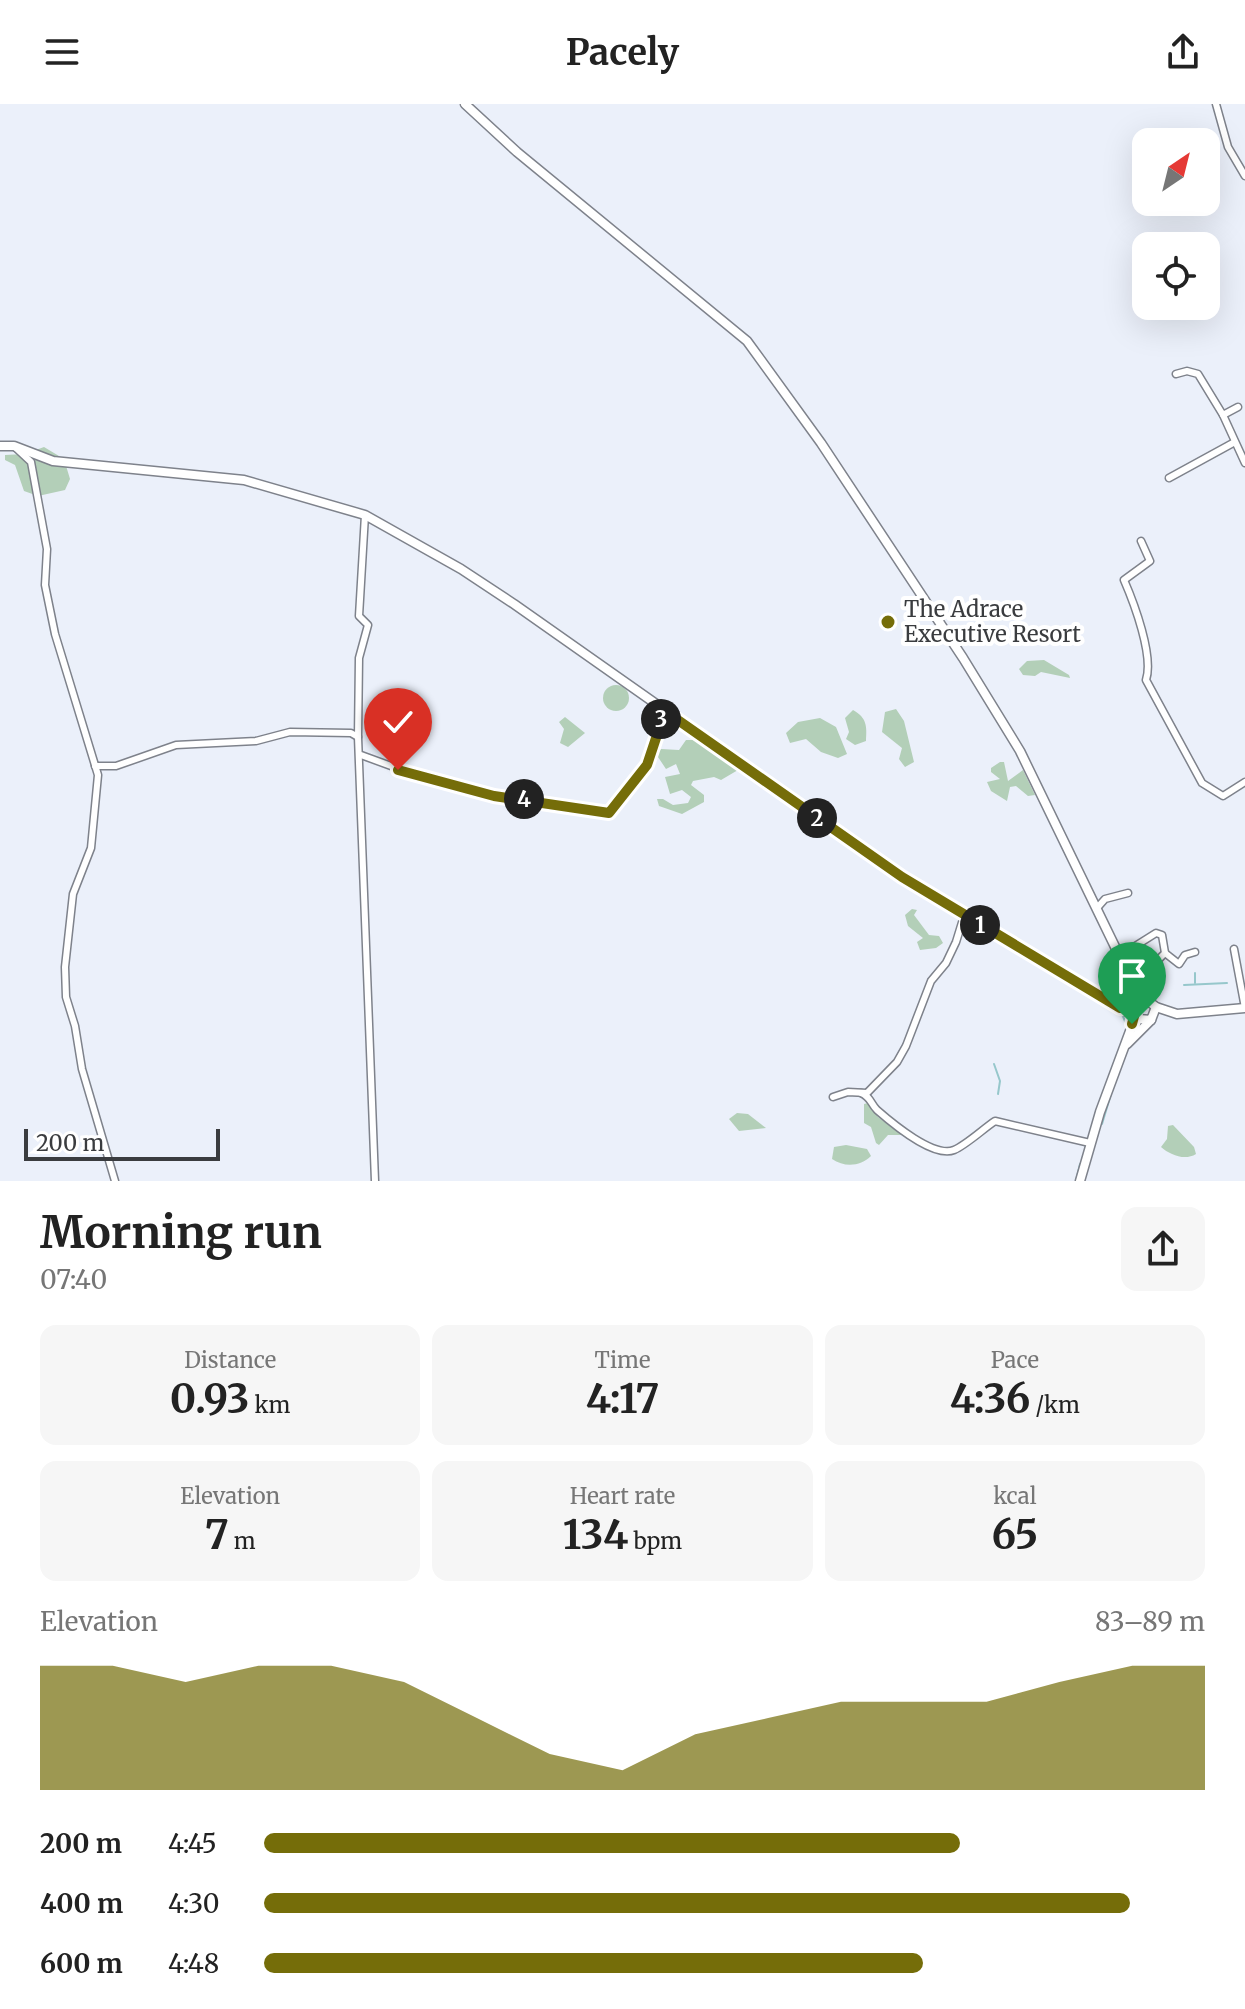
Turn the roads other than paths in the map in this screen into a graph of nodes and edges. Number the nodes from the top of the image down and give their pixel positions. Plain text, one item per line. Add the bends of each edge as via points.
1 (465, 104) edge
2 (1216, 104) edge
3 (1245, 176) edge
4 (1176, 374) dead end
5 (1238, 407) dead end
6 (1223, 415) junction
7 (1233, 443) junction
8 (0, 446) edge
9 (14, 446) junction
10 (1245, 446) edge
11 (1238, 451) junction
12 (1245, 463) edge
13 (1169, 478) dead end
14 (365, 515) junction
15 (1141, 541) dead end
16 (665, 711) junction
17 (358, 737) junction
18 (361, 755) junction
19 (95, 766) junction
20 (1245, 782) edge
21 (1128, 893) dead end
22 (1097, 908) junction
23 (964, 916) junction
24 (1234, 949) dead end
25 (1195, 952) dead end
26 (1165, 953) junction
27 (1121, 955) junction
28 (1132, 980) junction
29 (1144, 1000) junction
30 (1156, 1007) junction
31 (1245, 1008) edge
32 (1125, 1011) junction
33 (1177, 1014) junction
34 (1136, 1015) junction
35 (1153, 1019) junction
36 (1124, 1047) junction
37 (861, 1093) junction
38 (833, 1097) dead end
39 (1090, 1143) junction
40 (115, 1181) edge
41 (375, 1181) edge
42 (1080, 1181) edge

1 - 22 main road via 747,341 963,658 1035,779
2 - 3 street via 1228,147
4 - 6 street via 1196,372
5 - 6 street
6 - 7 street
7 - 11 street
7 - 13 street
8 - 9 main road
9 - 14 main road via 53,461 244,480
9 - 19 street via 31,462 55,634
10 - 11 street
11 - 12 street
14 - 16 main road via 461,569
14 - 17 street via 359,616 368,625 359,658
15 - 20 street via 1150,561 1124,580 1149,661 1146,680 1202,783 1223,796
16 - 18 street via 647,765 609,813 494,796
16 - 23 main road
17 - 18 street
17 - 19 street via 290,732 256,741 176,745 116,766
18 - 41 street
19 - 40 street via 96,809 91,848 73,894 66,997
21 - 22 street via 1105,899
22 - 27 main road
23 - 32 main road
23 - 37 street via 897,1062
24 - 31 street
25 - 26 street via 1179,964
26 - 27 street via 1162,935 1156,933
26 - 28 street via 1138,968
27 - 28 main road
28 - 29 main road
29 - 30 main road
29 - 32 main road
30 - 33 main road
30 - 35 main road
31 - 33 main road
32 - 34 main road via 1136,1009
33 - 35 main road
34 - 35 main road via 1143,1021
34 - 36 main road
35 - 36 main road
36 - 39 main road
37 - 38 street
37 - 39 street via 907,1136 930,1149 955,1150 995,1121
39 - 42 main road

